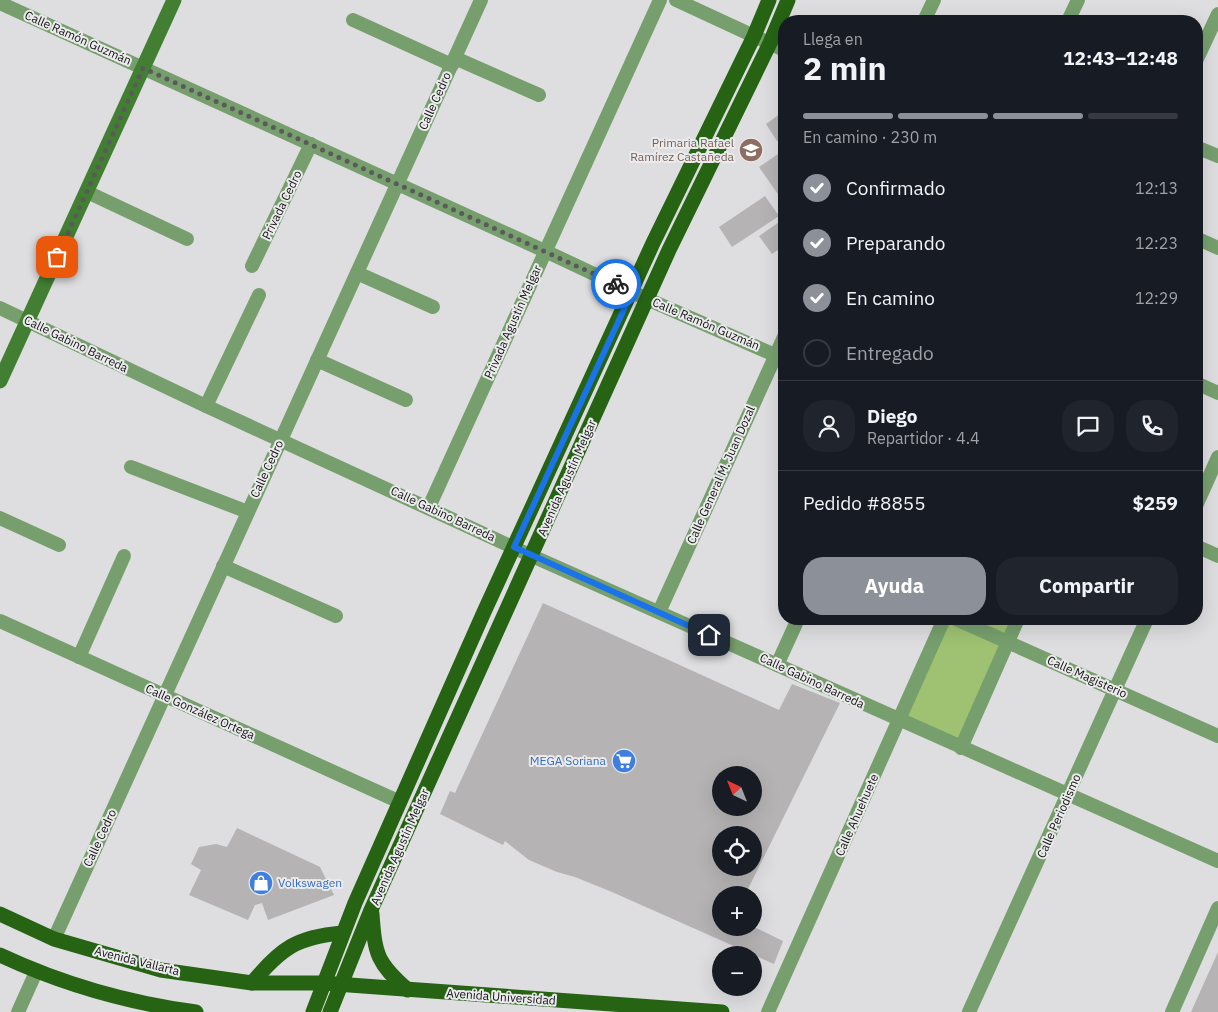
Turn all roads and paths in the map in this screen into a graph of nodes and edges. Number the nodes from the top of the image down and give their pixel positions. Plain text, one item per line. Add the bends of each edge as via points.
1 (174, 0) edge
2 (481, 0) edge
3 (660, 0) edge
4 (676, 0) edge
5 (769, 0) edge
6 (788, 0) edge
7 (934, 0) edge
8 (1078, 0) edge
9 (0, 3) edge
10 (1218, 14) edge
11 (784, 15) edge
12 (927, 15) edge
13 (1071, 15) edge
14 (353, 20) dead end
15 (754, 36) junction
16 (777, 46) edge
17 (1203, 46) edge
18 (453, 61) junction
19 (143, 68) junction
20 (539, 95) dead end
21 (311, 144) junction
22 (1203, 149) edge
23 (1218, 156) edge
24 (398, 184) junction
25 (87, 192) junction
26 (187, 239) dead end
27 (1203, 241) edge
28 (1218, 248) edge
29 (546, 250) junction
30 (252, 266) dead end
31 (357, 273) junction
32 (632, 292) junction
33 (259, 295) dead end
34 (647, 299) junction
35 (433, 307) dead end
36 (0, 308) edge
37 (27, 322) junction
38 (778, 356) edge
39 (317, 360) junction
40 (778, 361) edge
41 (0, 381) edge
42 (1203, 386) edge
43 (1218, 393) edge
44 (406, 400) dead end
45 (206, 406) junction
46 (281, 440) junction
47 (1218, 456) edge
48 (130, 467) dead end
49 (1203, 490) edge
50 (428, 507) junction
51 (248, 512) junction
52 (0, 518) edge
53 (60, 545) dead end
54 (514, 547) junction
55 (1203, 549) edge
56 (124, 556) dead end
57 (532, 556) junction
58 (1218, 556) edge
59 (224, 566) junction
60 (658, 612) junction
61 (336, 616) dead end
62 (0, 621) edge
63 (795, 625) edge
64 (941, 625) edge
65 (970, 625) edge
66 (1015, 625) edge
67 (1144, 625) edge
68 (1008, 641) junction
69 (79, 657) junction
70 (777, 665) junction
71 (1115, 690) junction
72 (165, 696) junction
73 (899, 721) junction
74 (1218, 736) edge
75 (961, 748) junction
76 (1068, 796) junction
77 (400, 802) junction
78 (1218, 862) edge
79 (1218, 908) edge
80 (371, 910) junction
81 (0, 914) edge
82 (342, 933) junction
83 (54, 939) junction
84 (0, 955) edge
85 (36, 972) junction
86 (252, 983) junction
87 (322, 983) junction
88 (340, 986) junction
89 (408, 990) junction
90 (18, 1012) edge
91 (196, 1012) edge
92 (313, 1012) edge
93 (330, 1012) edge
94 (722, 1012) edge
95 (768, 1012) edge
96 (969, 1012) edge
97 (1172, 1012) edge

1 - 19 street
2 - 18 street, Calle Cedro
3 - 29 street, Privada Agustín Melgar
4 - 15 street
5 - 15 main road, Avenida Agustín Melgar
6 - 11 main road, Avenida Agustín Melgar
7 - 12 street
8 - 13 street
9 - 19 street, Calle Ramón Guzmán
10 - 17 street
14 - 18 street
15 - 16 street
15 - 32 main road, Avenida Agustín Melgar
16 - 34 main road, Avenida Agustín Melgar
18 - 20 street
18 - 24 street, Calle Cedro
19 - 21 street, Calle Ramón Guzmán
19 - 25 street
21 - 24 street, Calle Ramón Guzmán
21 - 30 street, Privada Cedro
22 - 23 street
24 - 29 street, Calle Ramón Guzmán
24 - 31 street, Calle Cedro
25 - 26 street
25 - 37 street
27 - 28 street
29 - 32 street, Calle Ramón Guzmán
29 - 50 street, Privada Agustín Melgar
31 - 35 street
31 - 39 street, Calle Cedro
32 - 34 street, Calle Ramón Guzmán
32 - 54 main road, Avenida Agustín Melgar
33 - 45 street
34 - 38 street, Calle Ramón Guzmán
34 - 57 main road, Avenida Agustín Melgar
36 - 37 street, Calle Gabino Barreda
37 - 41 street
37 - 45 street, Calle Gabino Barreda
39 - 44 street
39 - 46 street, Calle Cedro
40 - 60 street, Calle General M. Juan Dozal
42 - 43 street
45 - 46 street, Calle Gabino Barreda
46 - 50 street, Calle Gabino Barreda
46 - 51 street, Calle Cedro
47 - 49 street
48 - 51 street
50 - 54 street, Calle Gabino Barreda
51 - 59 street, Calle Cedro
52 - 53 street
54 - 57 street, Calle Gabino Barreda
54 - 77 main road, Avenida Agustín Melgar
55 - 58 street
56 - 69 street
57 - 60 street, Calle Gabino Barreda
57 - 80 main road, Avenida Agustín Melgar
59 - 61 street
59 - 72 street, Calle Cedro
60 - 70 street, Calle Gabino Barreda
62 - 69 street, Calle González Ortega
63 - 70 street
64 - 73 street, Calle Ahuehuete
65 - 68 street, Calle Magisterio
66 - 68 street
67 - 71 street, Calle Periodismo
68 - 71 street, Calle Magisterio
68 - 75 street
69 - 72 street, Calle González Ortega
70 - 73 street, Calle Gabino Barreda
71 - 74 street, Calle Magisterio
71 - 76 street, Calle Periodismo
72 - 77 street, Calle González Ortega
72 - 83 street, Calle Cedro
73 - 75 street, Calle Gabino Barreda
73 - 95 street, Calle Ahuehuete
75 - 76 street, Calle Gabino Barreda
76 - 78 street, Calle Gabino Barreda
76 - 96 street, Calle Periodismo
77 - 82 main road, Avenida Agustín Melgar
79 - 97 street
80 - 88 main road, Avenida Agustín Melgar
80 - 89 main road via 374,946 379,959
81 - 83 main road, Avenida Vallarta
82 - 86 main road via 305,938 277,956
82 - 87 main road, Avenida Agustín Melgar
83 - 86 main road, Avenida Vallarta via 161,970
84 - 85 main road
85 - 90 street
85 - 91 main road via 98,992
86 - 87 main road, Avenida Vallarta
87 - 88 main road, Avenida Vallarta
87 - 92 main road, Avenida Agustín Melgar
88 - 89 main road, Avenida Universidad
88 - 93 main road, Avenida Agustín Melgar
89 - 94 main road, Avenida Universidad

